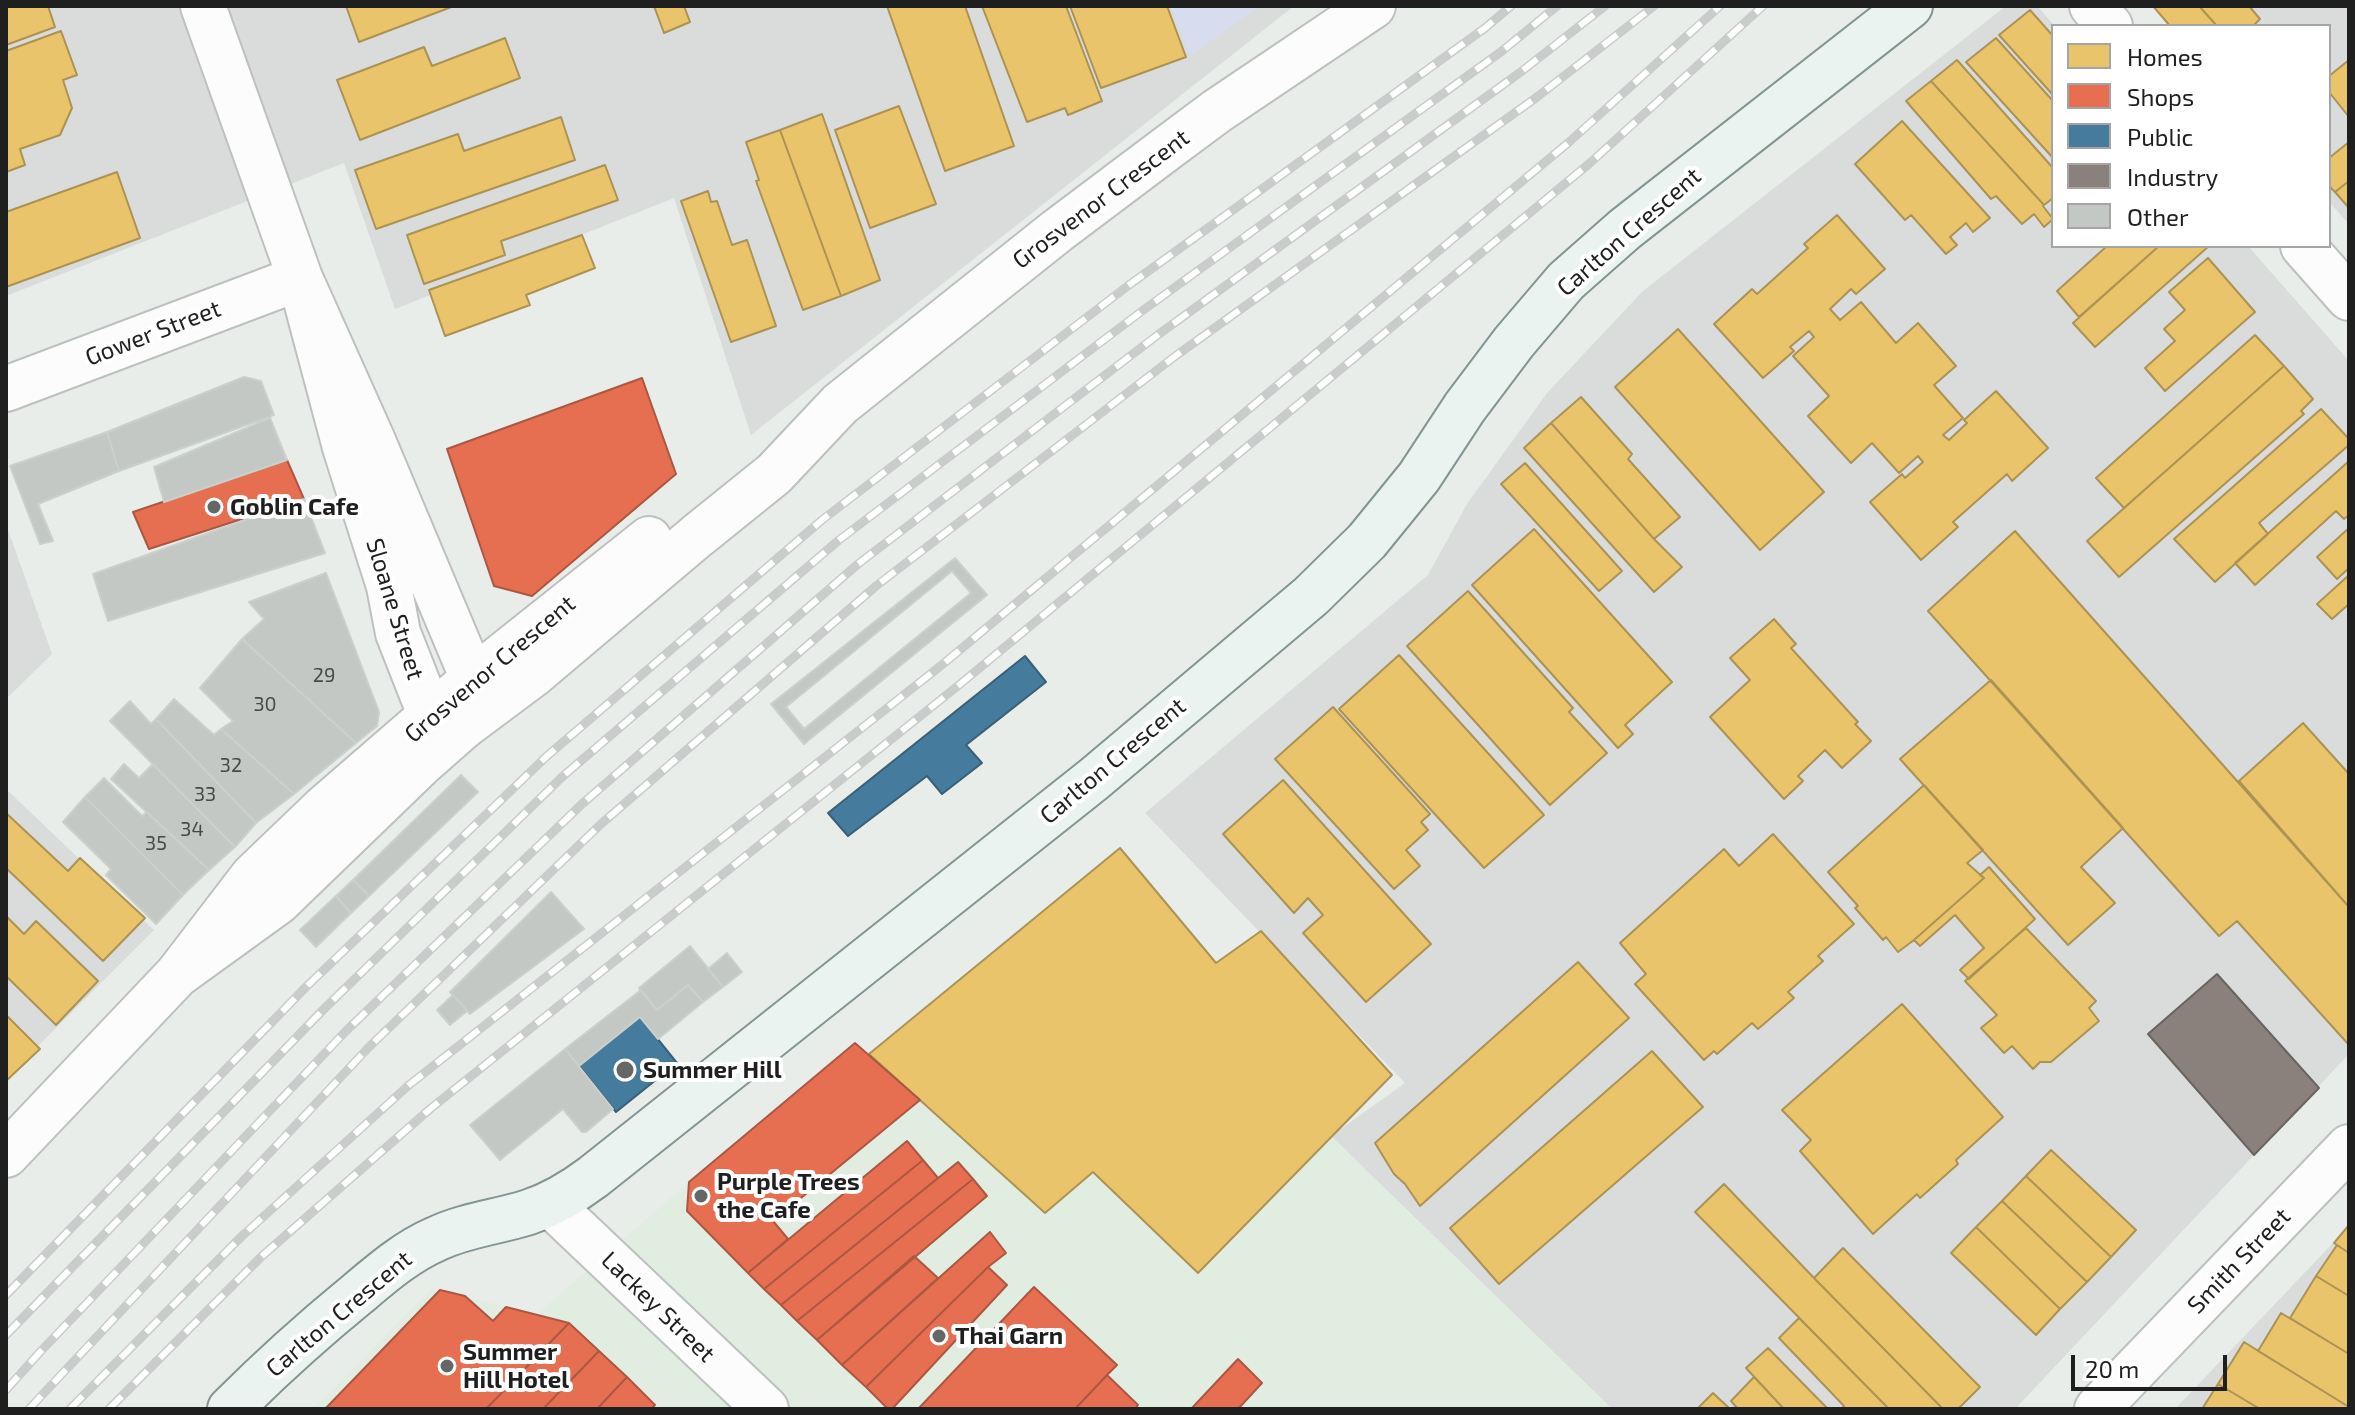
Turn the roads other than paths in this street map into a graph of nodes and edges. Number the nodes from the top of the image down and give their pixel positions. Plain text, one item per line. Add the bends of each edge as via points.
1 (203, 6) edge
2 (1373, 6) edge
3 (1910, 6) edge
4 (2092, 6) edge
5 (2108, 24) edge
6 (2305, 248) edge
7 (300, 278) junction
8 (2349, 298) edge
9 (6, 389) edge
10 (840, 404) junction
11 (473, 679) junction
12 (448, 721) junction
13 (2349, 1147) edge
14 (6, 1155) edge
15 (550, 1204) junction
16 (230, 1409) edge
17 (766, 1409) edge
18 (2097, 1409) edge

1 - 7 street, Sloane Street
2 - 10 street, Grosvenor Crescent via 1154,158
3 - 15 main road, Carlton Crescent via 1566,281 1465,407 1419,477 1367,541 1311,596 1094,779 643,1140
4 - 5 street
6 - 8 street
7 - 9 street, Gower Street
7 - 11 street, Sloane Street
7 - 12 street, Sloane Street via 398,633
10 - 11 street, Grosvenor Crescent via 756,452
10 - 12 street, Grosvenor Crescent via 774,474 535,673
11 - 12 street, Grosvenor Crescent
12 - 14 street, Grosvenor Crescent via 324,808 253,876 177,975
13 - 18 street, Smith Street
15 - 16 main road, Carlton Crescent via 435,1239 408,1255 316,1327
15 - 17 street, Lackey Street

